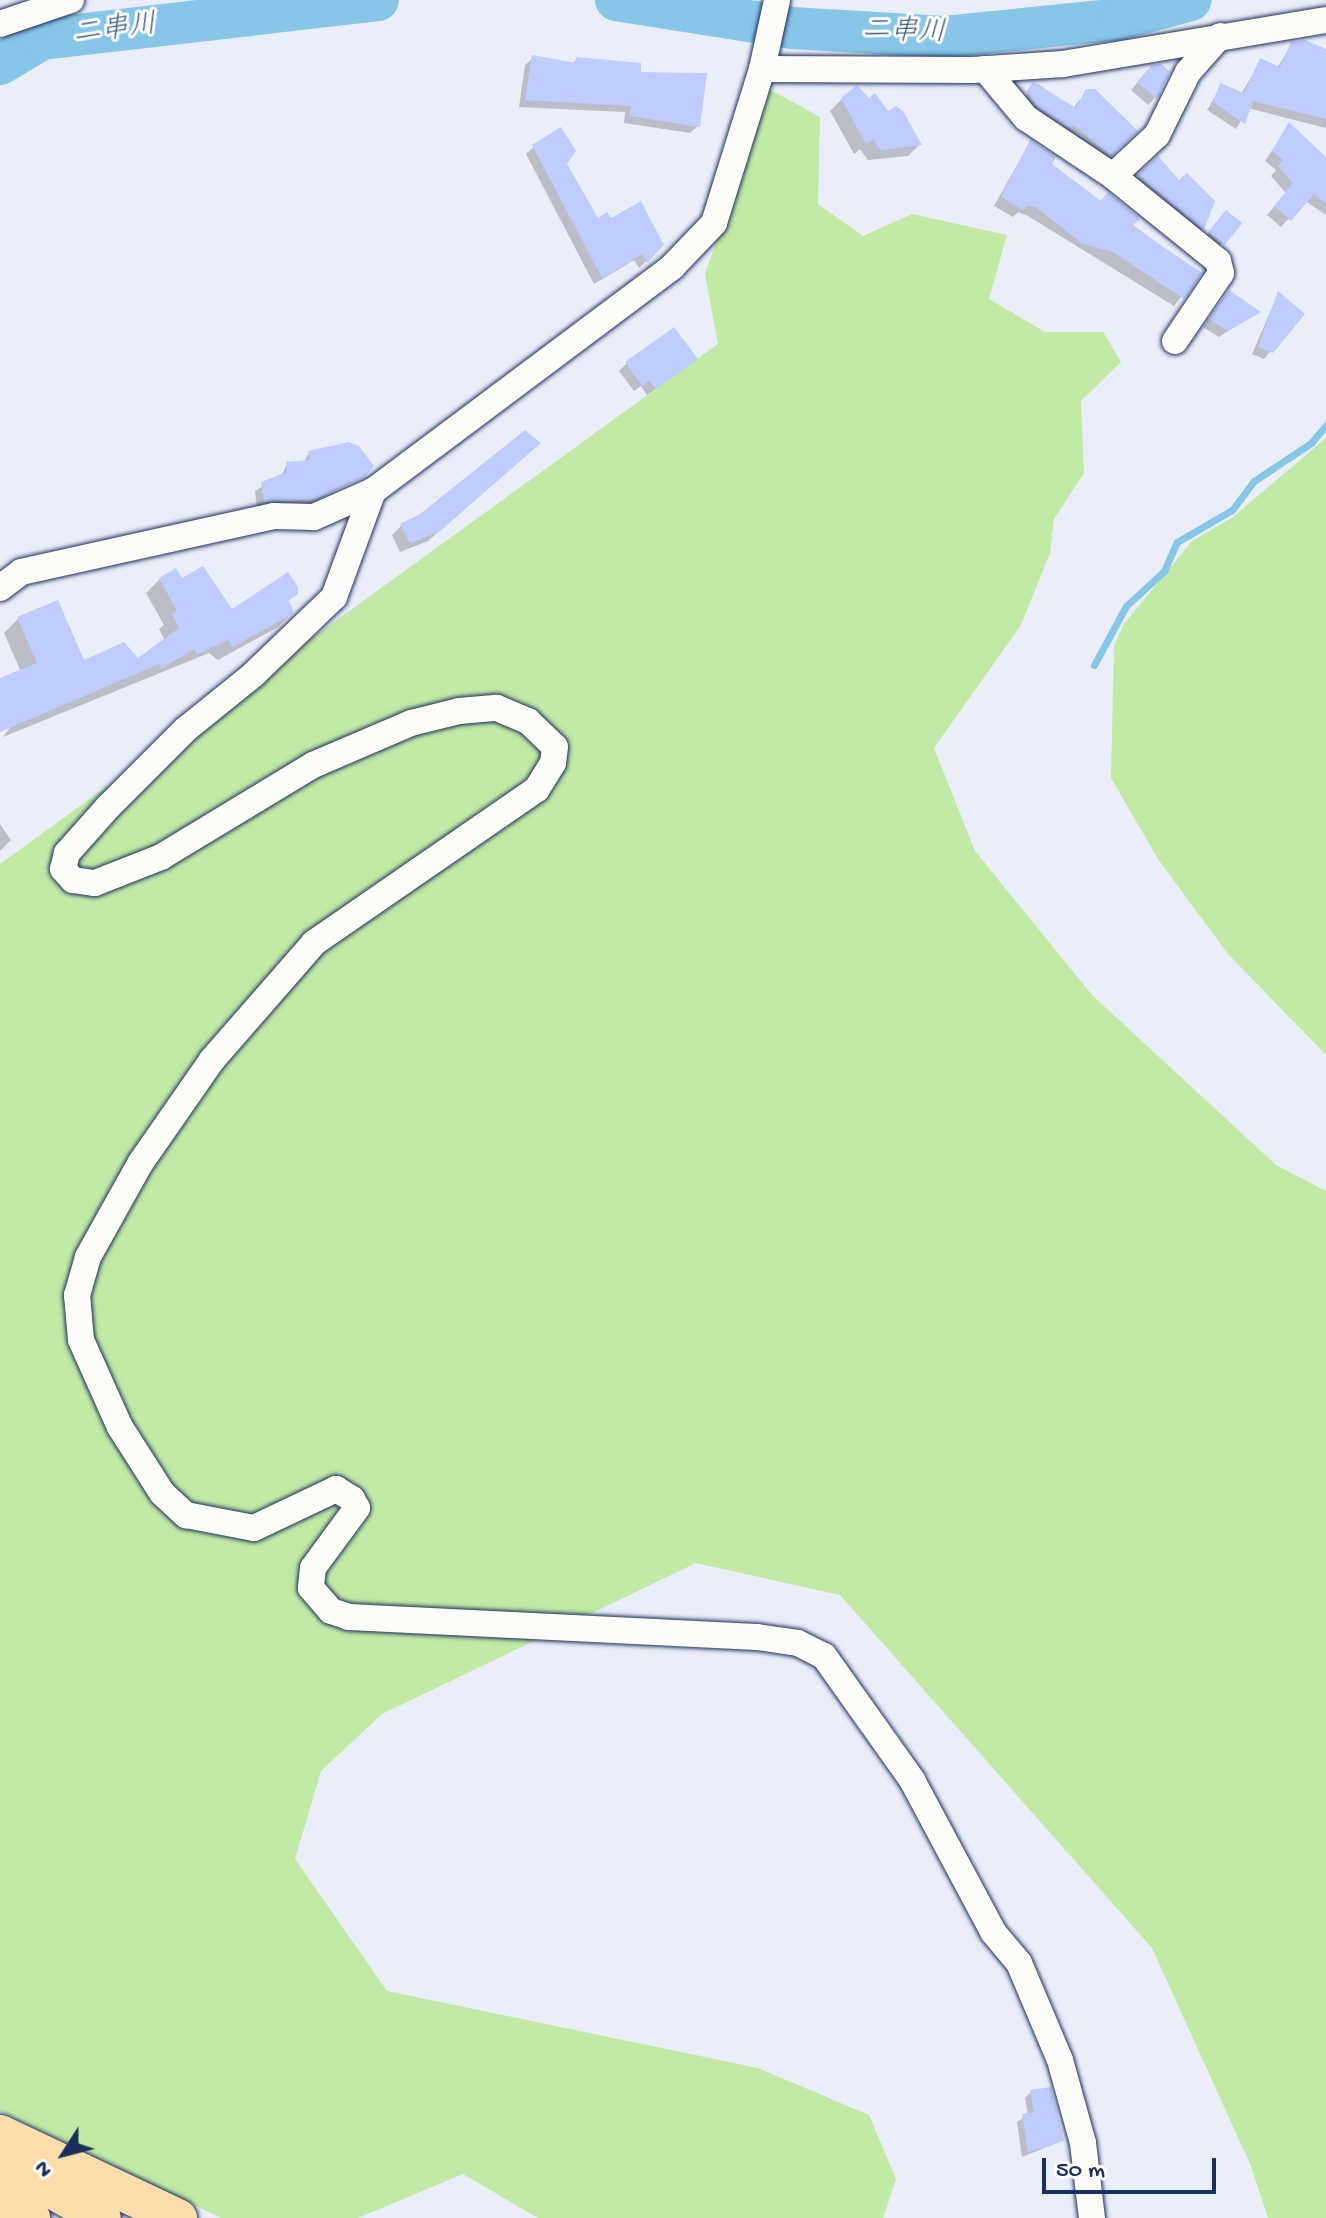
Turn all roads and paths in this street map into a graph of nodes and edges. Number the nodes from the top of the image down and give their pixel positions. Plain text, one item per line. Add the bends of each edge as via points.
1 (71, 0) edge
2 (777, 0) edge
3 (1326, 20) edge
4 (0, 24) edge
5 (1220, 36) junction
6 (762, 69) junction
7 (985, 69) junction
8 (1113, 176) junction
9 (1175, 341) dead end
10 (373, 491) junction
11 (0, 588) edge
12 (0, 2134) edge
13 (0, 2160) edge
14 (0, 2200) edge
15 (31, 2218) edge
16 (102, 2218) edge
17 (178, 2218) edge
18 (1092, 2218) edge

1 - 4 street
2 - 6 street
3 - 5 street
5 - 7 street via 1063,64
5 - 8 street via 1188,72 1157,135
6 - 7 street
6 - 10 street via 714,223 672,267
7 - 8 street via 1026,118
8 - 9 street via 1218,261 1221,273
10 - 11 street via 314,517 274,516 21,572
10 - 18 street via 334,597 108,807 67,853 63,869 73,880 95,883 161,857 313,765 411,723 459,711 497,708 528,721 555,747 553,763 537,789 314,943 212,1060 141,1162 88,1257 77,1295 81,1340 120,1427 162,1493 186,1515 254,1528 336,1489 352,1499 357,1508 313,1568 311,1588 331,1611 349,1617 757,1637 798,1643 824,1656 912,1780 993,1932 1019,1963 1060,2060 1083,2143
12 - 17 highway
13 - 16 highway
14 - 15 highway

